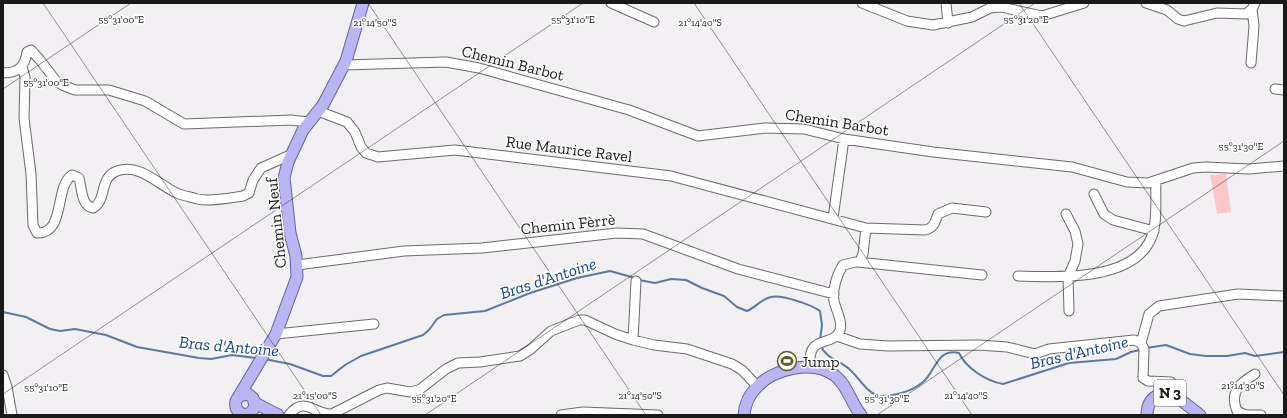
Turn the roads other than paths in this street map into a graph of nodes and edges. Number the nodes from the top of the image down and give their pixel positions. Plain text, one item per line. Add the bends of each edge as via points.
1 (363, 3) edge
2 (610, 3) edge
3 (862, 3) edge
4 (946, 3) edge
5 (1084, 3) edge
6 (1146, 3) edge
7 (1254, 6) edge
8 (654, 22) dead end
9 (948, 23) junction
10 (1251, 63) dead end
11 (344, 65) junction
12 (22, 67) junction
13 (3, 73) edge
14 (318, 111) junction
15 (308, 122) junction
16 (844, 139) junction
17 (290, 155) junction
18 (1284, 166) edge
19 (1156, 181) junction
20 (1094, 194) dead end
21 (986, 212) dead end
22 (1066, 214) dead end
23 (833, 218) junction
24 (866, 228) junction
25 (1154, 231) junction
26 (858, 262) junction
27 (297, 265) junction
28 (982, 275) dead end
29 (1018, 276) dead end
30 (1068, 277) junction
31 (636, 282) dead end
32 (834, 294) junction
33 (1284, 296) edge
34 (1068, 311) dead end
35 (374, 324) dead end
36 (276, 334) junction
37 (837, 336) junction
38 (633, 340) junction
39 (1141, 343) junction
40 (810, 366) junction
41 (1255, 374) dead end
42 (3, 375) edge
43 (757, 386) junction
44 (1172, 394) junction
45 (244, 408) edge
46 (12, 415) edge
47 (270, 415) edge
48 (278, 415) edge
49 (289, 415) edge
50 (561, 415) edge
51 (658, 415) edge
52 (744, 415) edge
53 (861, 415) edge
54 (1147, 415) edge
55 (1200, 415) edge
56 (1261, 415) edge

1 - 11 main road, Chemin Neuf via 351,49
2 - 8 street
3 - 9 street via 908,21 932,25
4 - 9 street
5 - 9 street via 1042,16 1001,7 990,8 972,17
6 - 7 street via 1167,10 1184,21 1218,13 1242,15
7 - 10 street
11 - 14 main road, Chemin Neuf
11 - 16 street, Chemin Barbot via 430,61 462,64 629,110 698,136 764,128 804,129
12 - 13 street via 17,71
12 - 15 street via 27,52 31,50 62,85 75,90 109,90 145,101 184,124 291,120
12 - 17 street via 25,77 24,118 31,174 33,225 37,233 54,224 58,218 63,189 72,175 79,178 85,204 93,208 99,203 107,178 118,170 144,173 178,194 199,199 243,196 249,193 252,180 261,168
14 - 15 main road, Chemin Neuf
14 - 23 street, Rue Maurice Ravel via 348,122 361,148 366,153 378,157 455,150 671,176
15 - 17 main road, Chemin Neuf
16 - 19 street, Chemin Barbot via 933,152 1072,166 1127,182
16 - 23 street
17 - 27 main road, Chemin Neuf via 284,178 290,233
18 - 19 street, Chemin Barbot via 1193,168
19 - 25 street
20 - 25 street via 1104,214 1113,220
21 - 24 street, Rue Maurice Ravel via 952,208 938,214 931,229 924,230
22 - 30 street via 1075,231 1078,244 1075,261
23 - 24 street, Rue Maurice Ravel
24 - 26 street via 863,254
25 - 30 street via 1147,248 1126,265
26 - 28 street
26 - 32 street via 843,265 839,270
27 - 32 street, Chemin Fèrrè via 404,251 482,248 634,233 738,269
27 - 36 main road, Chemin Neuf via 297,278
29 - 30 street
30 - 34 street
31 - 38 street
32 - 37 street via 840,326
33 - 39 street via 1238,294 1159,306 1149,314
35 - 36 street
36 - 45 main road, Chemin Neuf via 253,371
37 - 39 street via 860,344 979,345 1007,347 1035,354 1049,348 1087,344 1134,340
37 - 40 street via 814,347
38 - 43 street via 687,349 732,364 742,370
38 - 49 street via 585,320 573,321 551,331 520,356 458,363 446,368 419,390 410,392 387,388 332,414 303,406 294,409
39 - 44 street via 1144,349 1142,376 1145,380 1171,382
40 - 43 main road via 785,371
40 - 53 main road via 824,368 835,375
41 - 56 street via 1237,388 1234,401 1237,411
42 - 46 street via 8,387
43 - 52 main road via 745,405
44 - 54 main road, N 3 via 1164,393 1153,398
44 - 55 main road, N 3
45 - 47 main road
45 - 48 main road
50 - 51 street via 583,412

